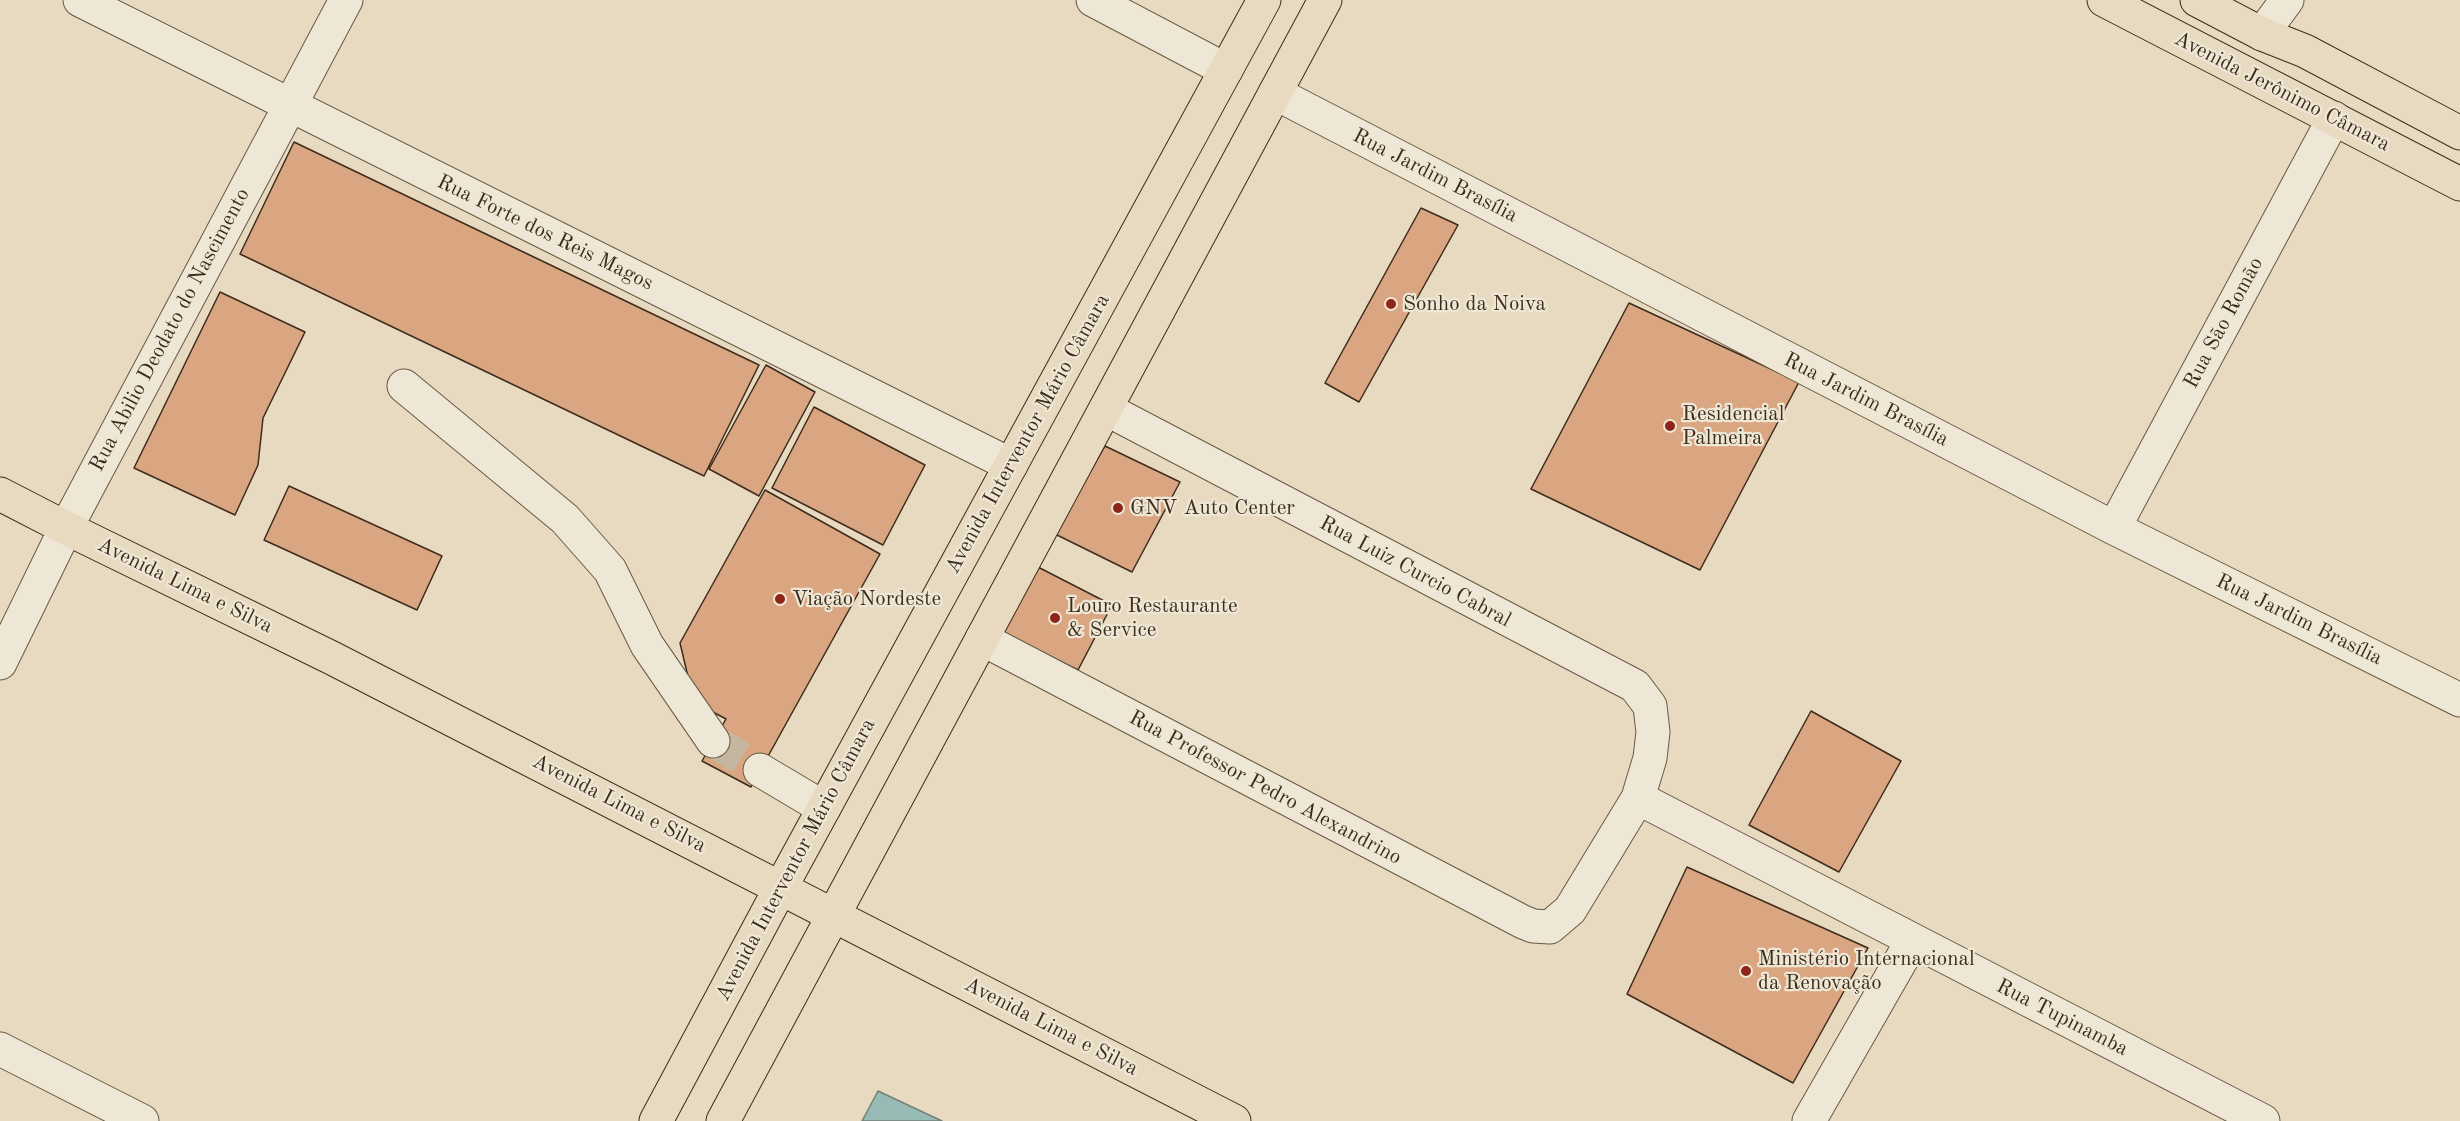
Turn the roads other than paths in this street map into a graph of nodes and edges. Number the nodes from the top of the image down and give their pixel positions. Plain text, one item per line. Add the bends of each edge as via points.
1 (80, 0) edge
2 (346, 0) edge
3 (1093, 0) edge
4 (1264, 0) edge
5 (1325, 0) edge
6 (2104, 0) edge
7 (2197, 0) edge
8 (2287, 0) edge
9 (2262, 34) junction
10 (1226, 70) junction
11 (1275, 93) junction
12 (288, 105) junction
13 (2334, 118) junction
14 (2460, 133) edge
15 (2460, 184) edge
16 (404, 386) dead end
17 (1106, 409) junction
18 (1011, 465) junction
19 (0, 494) edge
20 (66, 528) junction
21 (2114, 528) junction
22 (982, 639) junction
23 (0, 663) edge
24 (2460, 700) edge
25 (713, 741) tunnel mouth
26 (760, 770) tunnel mouth
27 (1638, 798) junction
28 (824, 808) junction
29 (781, 887) junction
30 (833, 916) junction
31 (1912, 941) junction
32 (0, 1049) edge
33 (142, 1121) edge
34 (656, 1121) edge
35 (723, 1121) edge
36 (1234, 1121) edge
37 (1809, 1121) edge
38 (2263, 1121) edge

1 - 12 street, Rua Forte dos Reis Magos
2 - 12 street, Rua Abilio Deodato do Nascimento
3 - 10 street
4 - 10 main road, Avenida Interventor Mário Câmara
5 - 11 main road
6 - 13 main road, Avenida Jerônimo Câmara
7 - 9 main road, Avenida Jerônimo Câmara
8 - 9 street
9 - 14 main road, Avenida Jerônimo Câmara via 2305,51
10 - 18 main road, Avenida Interventor Mário Câmara
11 - 17 main road
11 - 21 street, Rua Jardim Brasília
12 - 18 street, Rua Forte dos Reis Magos
12 - 20 street, Rua Abilio Deodato do Nascimento
13 - 15 main road, Avenida Jerônimo Câmara
13 - 21 street, Rua São Romão
16 - 25 street via 564,519 609,570 647,645
17 - 22 main road
17 - 27 street, Rua Luiz Curcio Cabral via 1630,683 1644,696 1652,719 1650,758
18 - 28 main road, Avenida Interventor Mário Câmara
19 - 20 main road, Avenida Lima e Silva
20 - 23 street, Rua Abilio Deodato do Nascimento
20 - 29 main road, Avenida Lima e Silva via 332,657
21 - 24 street, Rua Jardim Brasília
22 - 27 street, Rua Professor Pedro Alexandrino via 1533,926 1550,927 1570,910
22 - 30 main road
26 - 28 street
27 - 31 street, Rua Tupinamba
28 - 29 main road, Avenida Interventor Mário Câmara
29 - 30 main road, Avenida Lima e Silva
29 - 34 main road, Avenida Interventor Mário Câmara
30 - 35 main road
30 - 36 main road, Avenida Lima e Silva
31 - 37 street
31 - 38 street, Rua Tupinamba
32 - 33 street

